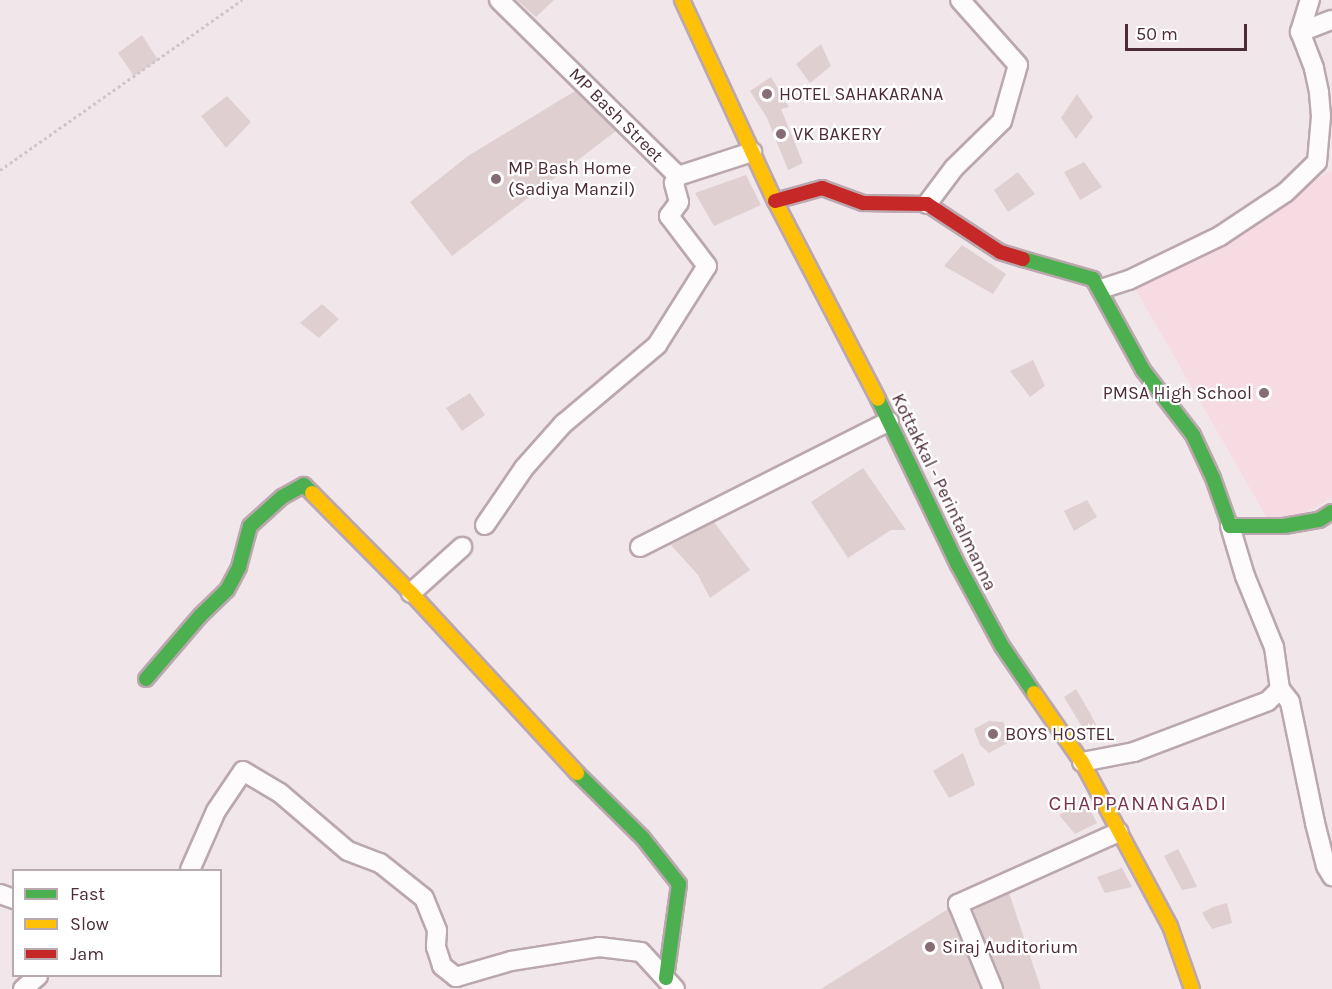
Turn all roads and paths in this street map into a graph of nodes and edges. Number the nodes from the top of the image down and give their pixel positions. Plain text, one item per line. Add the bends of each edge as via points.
1 (242, 0) edge
2 (499, 0) edge
3 (682, 0) edge
4 (960, 0) edge
5 (1310, 0) edge
6 (1332, 20) edge
7 (1300, 32) junction
8 (752, 152) junction
9 (1325, 164) edge
10 (0, 170) edge
11 (678, 176) junction
12 (775, 201) junction
13 (927, 204) junction
14 (1101, 289) junction
15 (889, 421) junction
16 (1332, 512) edge
17 (485, 525) dead end
18 (1230, 526) junction
19 (462, 547) dead end
20 (640, 547) dead end
21 (411, 593) junction
22 (146, 679) dead end
23 (1280, 689) junction
24 (1082, 762) junction
25 (1119, 832) junction
26 (190, 869) edge
27 (1332, 876) edge
28 (36, 977) edge
29 (670, 984) edge
30 (23, 989) edge
31 (993, 989) edge
32 (1192, 989) edge

1 - 10 path
2 - 11 street, MP Bash Street
3 - 8 street, Kottakkal - Perintalmanna
4 - 13 street via 1018,65 1002,121 954,168
5 - 7 street
6 - 7 street
7 - 9 street via 1319,92
8 - 11 street, MP Bash Street
8 - 12 street, Kottakkal - Perintalmanna
9 - 14 street via 1220,236 1129,280
11 - 17 street via 674,183 679,202 669,216 707,266 657,345 562,424 524,468
12 - 13 street via 822,188 863,203
12 - 15 street, Kottakkal - Perintalmanna
13 - 14 street via 1000,252 1093,279
14 - 18 street via 1143,370 1193,435
15 - 20 street
15 - 24 street, Kottakkal - Perintalmanna via 1002,646
16 - 18 street via 1319,520 1284,526
18 - 23 street via 1274,647
19 - 21 street
21 - 22 street via 304,485 282,497 250,526 239,567 227,590
21 - 29 street via 642,837 679,884
23 - 24 street via 1268,701 1134,752
23 - 27 street via 1290,702 1315,823
24 - 25 street, Kottakkal - Perintalmanna
25 - 31 street via 958,904
25 - 32 street, Kottakkal - Perintalmanna via 1170,926
26 - 29 street via 216,811 243,771 280,793 348,850 380,863 424,898 437,931 436,947 442,966 456,977 511,960 599,947 641,952
28 - 30 street

